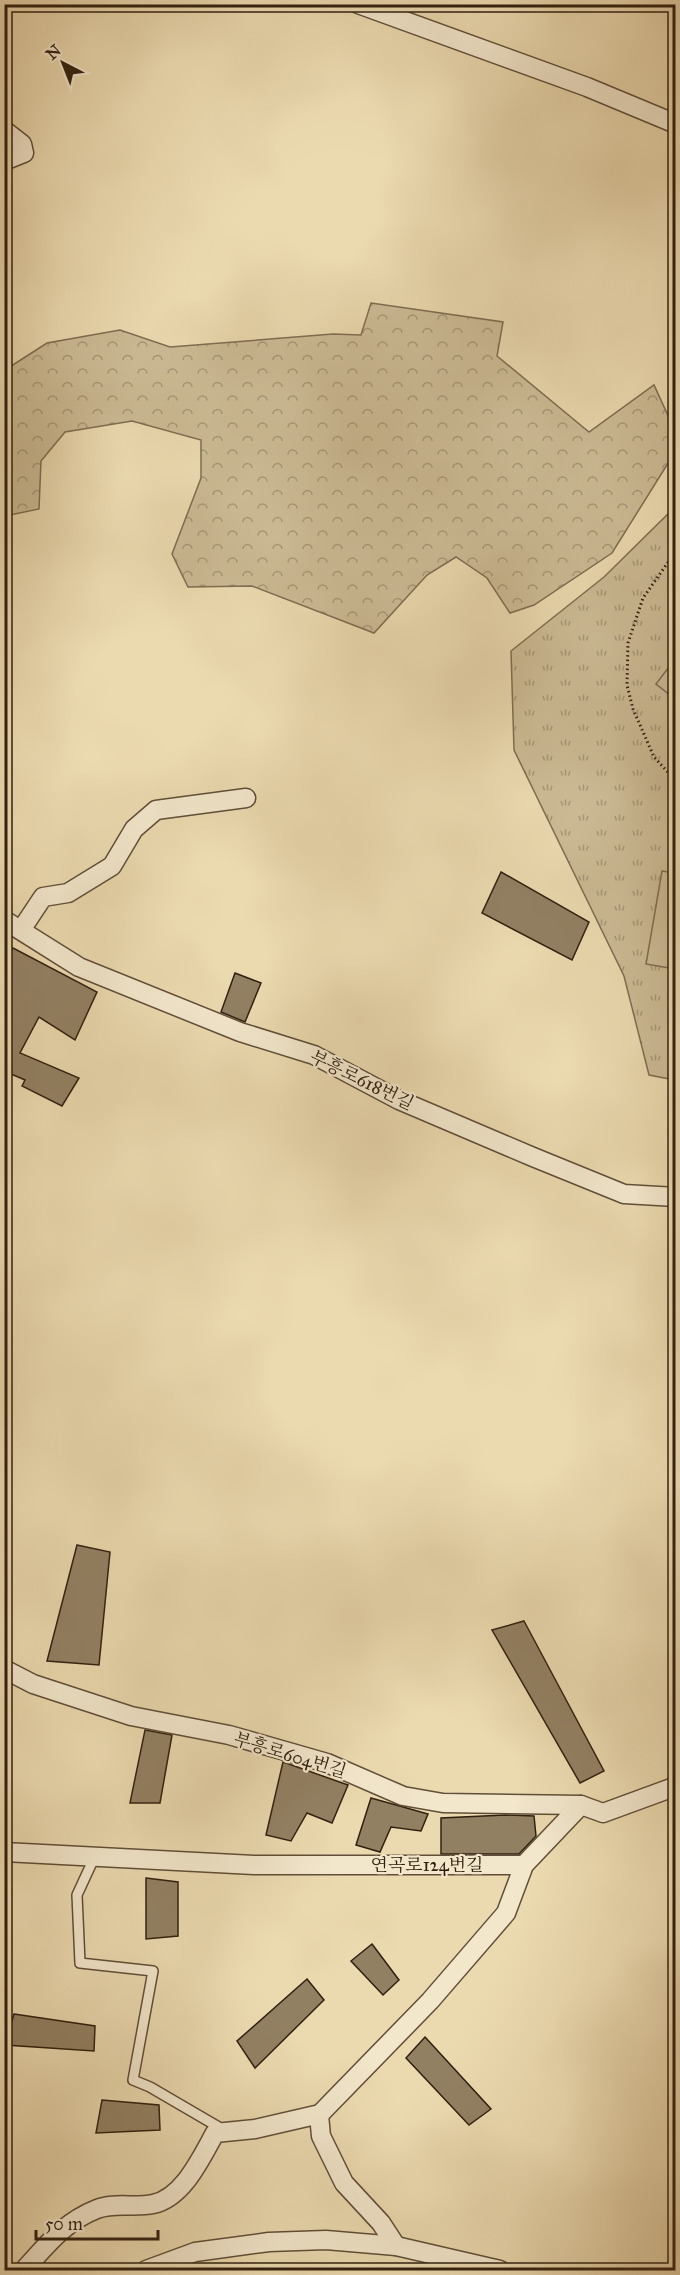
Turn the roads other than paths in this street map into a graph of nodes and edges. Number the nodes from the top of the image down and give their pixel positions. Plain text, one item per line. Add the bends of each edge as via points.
1 (358, 4) edge
2 (675, 124) edge
3 (4, 130) edge
4 (4, 160) edge
5 (246, 798) dead end
6 (4, 920) edge
7 (21, 930) junction
8 (675, 1197) edge
9 (4, 1669) edge
10 (675, 1784) edge
11 (580, 1805) junction
12 (4, 1852) edge
13 (95, 1856) junction
14 (524, 1865) junction
15 (319, 2115) junction
16 (227, 2132) junction
17 (396, 2246) junction
18 (24, 2271) edge
19 (146, 2271) edge
20 (500, 2271) edge

1 - 2 street via 587,87
3 - 4 street via 22,144 24,153
5 - 7 street via 156,810 134,829 112,866 68,893 43,897
6 - 7 street, 부흥로618번길
7 - 8 street, 부흥로618번길 via 79,967 240,1032 314,1055 399,1100 624,1194
9 - 11 street, 부흥로604번길 via 33,1684 131,1716 229,1735 327,1763 404,1796 443,1803
10 - 11 street, 부흥로604번길 via 603,1813
11 - 14 street
12 - 13 street, 연곡로124번길
13 - 14 street, 연곡로124번길 via 254,1866
13 - 16 lane via 77,1895 80,1963 153,1971 133,2080
14 - 15 street via 506,1912 430,2001
15 - 16 street
15 - 17 street via 321,2136 344,2183 381,2223
16 - 18 street via 215,2133 195,2169 172,2195 154,2204 99,2208 65,2226
17 - 19 street via 326,2240 269,2242 195,2252
17 - 20 street

